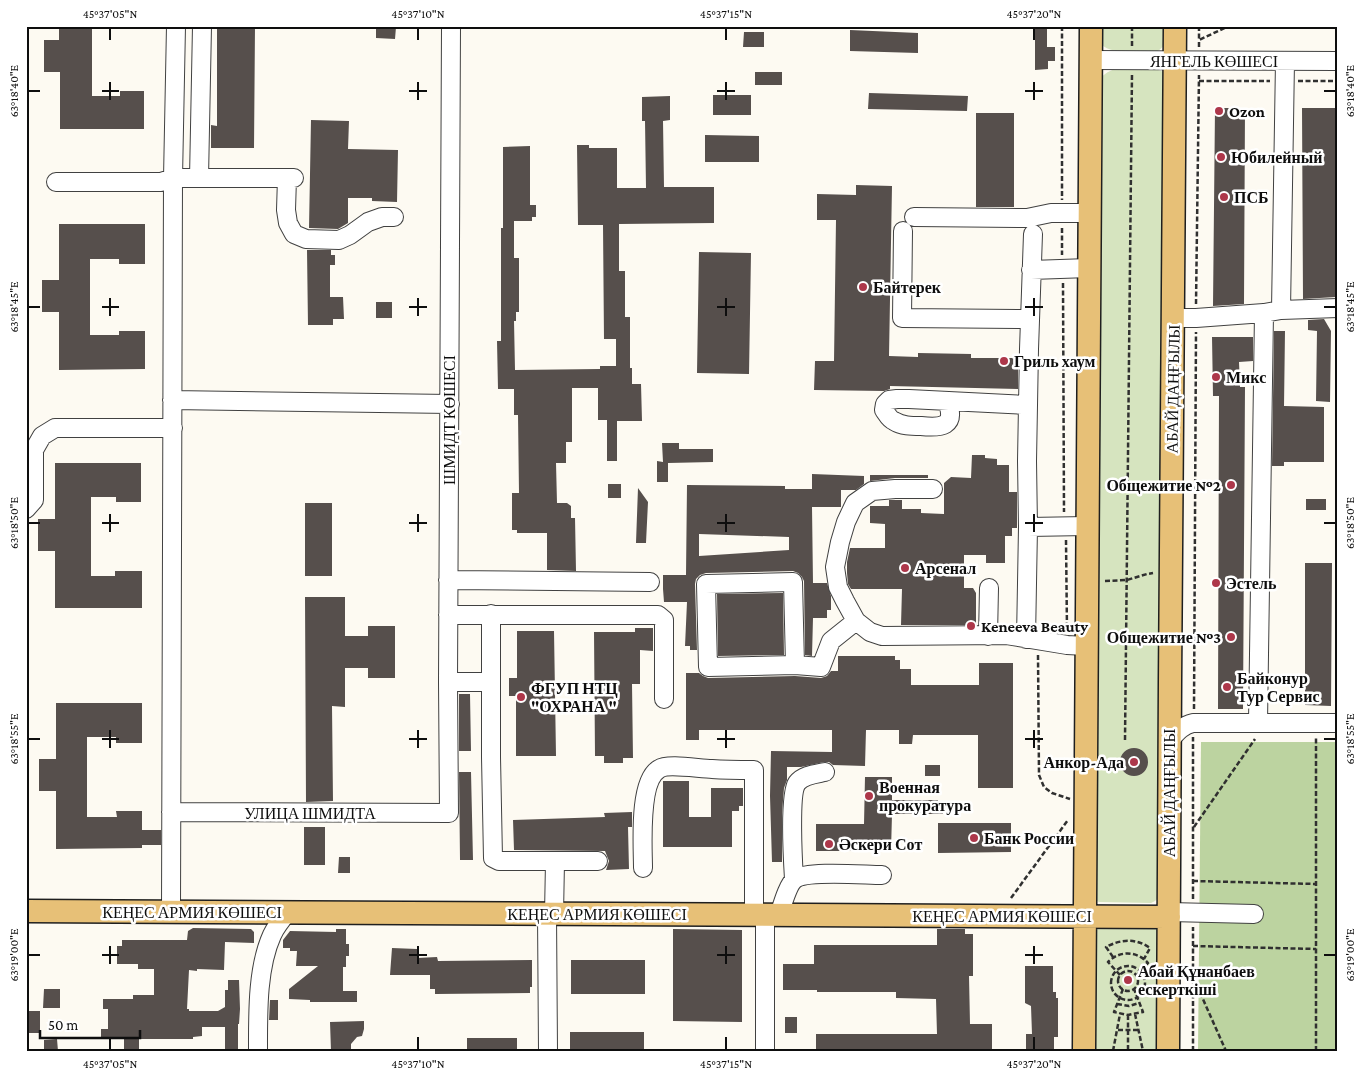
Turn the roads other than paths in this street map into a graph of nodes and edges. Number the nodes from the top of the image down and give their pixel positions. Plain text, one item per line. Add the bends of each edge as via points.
1 (176, 26) edge
2 (202, 26) edge
3 (451, 26) edge
4 (1091, 26) edge
5 (1176, 26) edge
6 (1091, 60) junction
7 (1175, 61) junction
8 (1285, 61) junction
9 (1338, 61) edge
10 (173, 178) junction
11 (199, 178) junction
12 (56, 182) dead end
13 (1090, 213) junction
14 (394, 217) dead end
15 (914, 217) dead end
16 (903, 231) dead end
17 (1033, 234) dead end
18 (1089, 268) junction
19 (1031, 270) junction
20 (1338, 308) edge
21 (1282, 310) junction
22 (1264, 313) junction
23 (1173, 318) junction
24 (1030, 319) junction
25 (172, 400) junction
26 (947, 401) dead end
27 (450, 404) junction
28 (1028, 405) junction
29 (173, 428) junction
30 (933, 489) dead end
31 (26, 509) edge
32 (1087, 526) junction
33 (1028, 527) junction
34 (448, 580) junction
35 (650, 582) dead end
36 (989, 588) dead end
37 (492, 614) junction
38 (448, 615) junction
39 (856, 621) junction
40 (988, 636) junction
41 (1032, 640) junction
42 (1086, 646) junction
43 (795, 665) junction
44 (448, 682) junction
45 (492, 682) junction
46 (664, 699) dead end
47 (1338, 723) edge
48 (1258, 728) junction
49 (1170, 740) junction
50 (824, 772) dead end
51 (172, 812) junction
52 (449, 814) joint
53 (598, 861) dead end
54 (555, 862) junction
55 (643, 868) dead end
56 (882, 875) dead end
57 (794, 879) junction
58 (26, 911) edge
59 (171, 912) junction
60 (288, 912) junction
61 (551, 914) junction
62 (1169, 914) junction
63 (1254, 914) dead end
64 (766, 915) junction
65 (1084, 916) junction
66 (258, 1051) edge
67 (548, 1051) edge
68 (765, 1051) edge
69 (1084, 1051) edge
70 (1168, 1051) edge

1 - 10 street
2 - 11 street
3 - 27 street, ШМИДТ КӨШЕСІ
4 - 6 main road
5 - 7 main road, АБАЙ ДАҢҒЫЛЫ
6 - 7 street, ЯНГЕЛЬ КӨШЕСІ
6 - 13 main road
7 - 8 street, ЯНГЕЛЬ КӨШЕСІ
7 - 23 main road, АБАЙ ДАҢҒЫЛЫ
8 - 9 street, ЯНГЕЛЬ КӨШЕСІ
8 - 21 street
10 - 11 street
10 - 12 street via 161,182
10 - 25 street
11 - 14 street via 291,178 286,210 288,223 294,234 306,239 339,240 368,222
13 - 15 street via 1050,213 1027,218
13 - 18 main road
16 - 24 street via 902,318
17 - 19 street
18 - 19 street
18 - 32 main road
19 - 24 street
20 - 21 street
21 - 22 street
22 - 23 street
22 - 48 street
23 - 49 main road, АБАЙ ДАҢҒЫЛЫ
24 - 28 street
25 - 27 street
25 - 29 street
26 - 28 street
27 - 34 street, ШМИДТ КӨШЕСІ
28 - 33 street
29 - 31 street via 55,428 42,436 34,450 34,500
29 - 51 street
30 - 39 street via 872,491 855,503 846,522 835,567 838,587
32 - 33 street
32 - 42 main road via 1076,582
33 - 41 street
34 - 35 street
34 - 38 street, ШМИДТ КӨШЕСІ
36 - 40 street
37 - 38 street
37 - 45 street
37 - 46 street via 658,615 664,620
38 - 44 street, ШМИДТ КӨШЕСІ
39 - 40 street via 870,632 882,636
39 - 43 street via 831,641 821,667
40 - 41 street via 1006,635
41 - 42 street
42 - 65 main road
43 - 43 street via 708,667 706,584 794,582
44 - 45 street
44 - 52 street, ШМИДТ КӨШЕСІ
45 - 54 street via 493,858 499,861
47 - 48 street
48 - 49 street via 1194,722 1178,730
49 - 62 main road, АБАЙ ДАҢҒЫЛЫ
50 - 57 street via 804,777 796,784 793,801
51 - 52 street, УЛИЦА ШМИДТА
51 - 59 street
53 - 54 street
54 - 61 street
55 - 64 street via 642,813 650,779 658,769 668,766 754,770
56 - 57 street via 805,875
57 - 64 street
58 - 59 main road, КЕҢЕС АРМИЯ КӨШЕСІ
59 - 60 main road, КЕҢЕС АРМИЯ КӨШЕСІ
60 - 61 main road, КЕҢЕС АРМИЯ КӨШЕСІ
60 - 66 street via 272,934 262,966
61 - 64 main road, КЕҢЕС АРМИЯ КӨШЕСІ
61 - 67 street
62 - 63 street
62 - 65 main road, КЕҢЕС АРМИЯ КӨШЕСІ
62 - 70 main road, АБАЙ ДАҢҒЫЛЫ
64 - 65 main road, КЕҢЕС АРМИЯ КӨШЕСІ
64 - 68 street
65 - 69 main road

